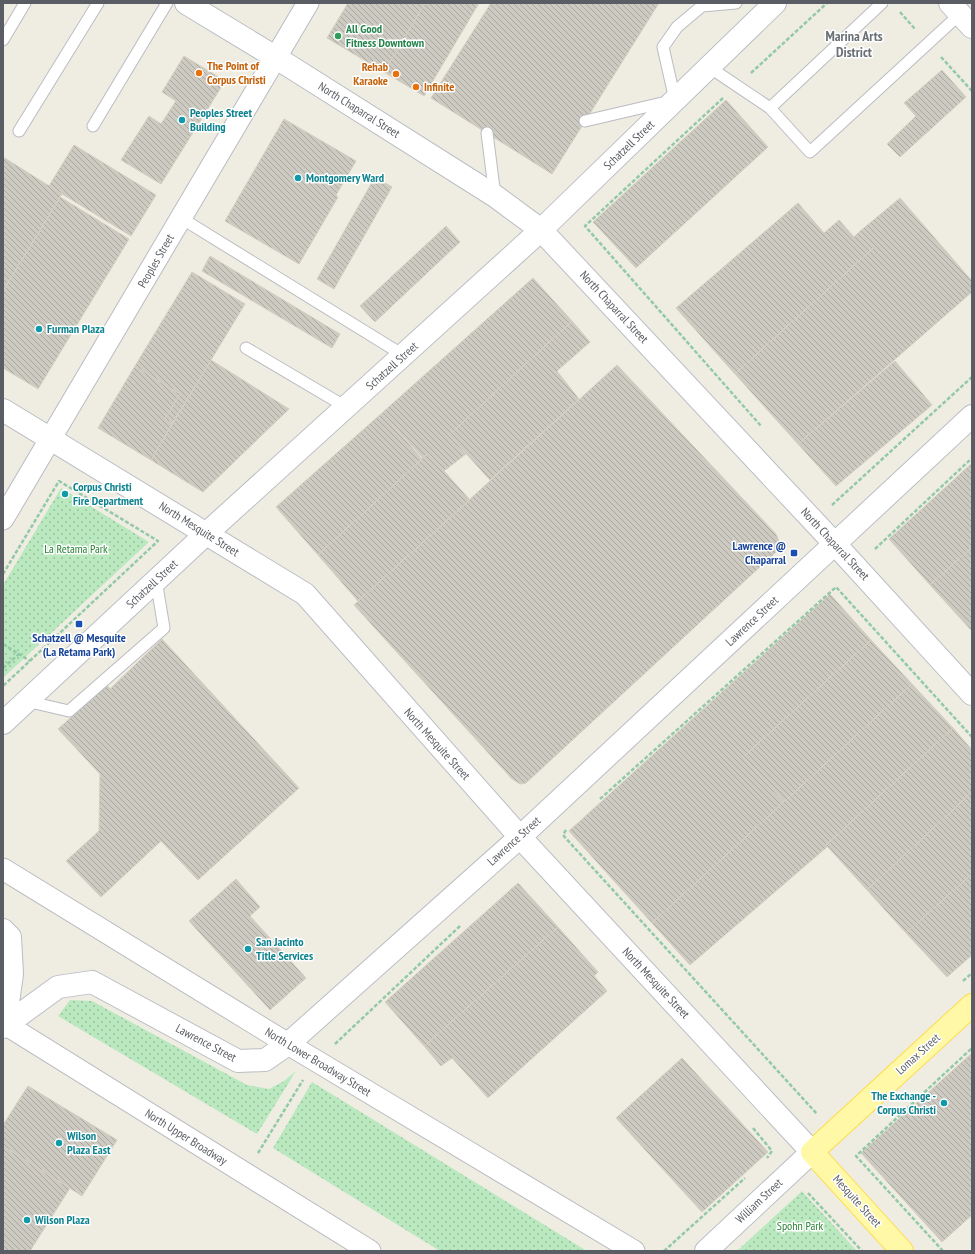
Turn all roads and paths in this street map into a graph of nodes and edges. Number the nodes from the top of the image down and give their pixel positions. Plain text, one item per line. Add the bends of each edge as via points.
1 (25, 3) edge
2 (98, 3) edge
3 (167, 3) edge
4 (186, 3) edge
5 (308, 3) edge
6 (736, 3) edge
7 (775, 3) edge
8 (827, 3) edge
9 (882, 3) edge
10 (965, 19) edge
11 (3, 40) edge
12 (275, 57) junction
13 (709, 67) junction
14 (737, 86) junction
15 (675, 100) junction
16 (770, 108) junction
17 (586, 121) dead end
18 (93, 126) dead end
19 (19, 130) dead end
20 (487, 133) dead end
21 (495, 196) junction
22 (181, 218) junction
23 (541, 230) junction
24 (246, 348) dead end
25 (403, 355) junction
26 (972, 377) edge
27 (346, 407) junction
28 (3, 410) edge
29 (972, 416) edge
30 (763, 428) dead end
31 (52, 439) junction
32 (972, 458) edge
33 (826, 500) dead end
34 (3, 519) edge
35 (207, 533) junction
36 (835, 544) junction
37 (879, 554) dead end
38 (3, 574) edge
39 (156, 580) junction
40 (3, 644) edge
41 (19, 654) junction
42 (30, 661) junction
43 (3, 668) edge
44 (3, 686) edge
45 (972, 694) edge
46 (26, 701) junction
47 (3, 722) edge
48 (972, 737) edge
49 (595, 803) dead end
50 (572, 824) dead end
51 (520, 837) junction
52 (3, 869) edge
53 (465, 922) dead end
54 (3, 930) edge
55 (972, 972) edge
56 (960, 983) dead end
57 (972, 1005) edge
58 (4, 1025) edge
59 (288, 1044) junction
60 (332, 1047) dead end
61 (972, 1048) edge
62 (304, 1078) dead end
63 (822, 1110) dead end
64 (752, 1126) dead end
65 (265, 1144) dead end
66 (812, 1152) junction
67 (761, 1164) dead end
68 (750, 1174) dead end
69 (808, 1193) dead end
70 (370, 1251) edge
71 (634, 1251) edge
72 (664, 1251) edge
73 (706, 1251) edge
74 (862, 1251) edge
75 (902, 1251) edge
76 (943, 1251) edge

1 - 11 lane
2 - 19 lane
3 - 18 lane
4 - 12 main road, North Chaparral Street
5 - 12 street, Peoples Street
6 - 15 lane via 702,6 677,27 663,47
7 - 13 main road, Schatzell Street
8 - 14 path
9 - 16 lane
10 - 16 lane via 810,152
12 - 21 main road, North Chaparral Street
12 - 22 street, Peoples Street
13 - 14 lane
13 - 15 main road, Schatzell Street
14 - 16 lane
14 - 30 path via 585,226
15 - 17 lane
15 - 23 main road, Schatzell Street
20 - 21 lane
21 - 23 main road, North Chaparral Street
22 - 25 lane
22 - 31 street, Peoples Street
23 - 25 main road, Schatzell Street
23 - 36 main road, North Chaparral Street
24 - 27 lane
25 - 27 main road, Schatzell Street
26 - 33 path via 831,506
27 - 35 main road, Schatzell Street
28 - 31 main road, North Mesquite Street
29 - 36 main road, Lawrence Street
31 - 34 street, Peoples Street
31 - 35 main road, North Mesquite Street
32 - 37 path via 874,548
35 - 39 main road, Schatzell Street
35 - 51 main road, North Mesquite Street via 305,594
36 - 45 main road, North Chaparral Street
36 - 51 main road, Lawrence Street
38 - 42 path via 59,481 158,541
39 - 46 main road, Schatzell Street
39 - 46 lane via 164,628 69,711
40 - 41 path
41 - 42 path
41 - 43 path
42 - 44 path
46 - 47 main road, Schatzell Street
48 - 49 path via 836,587
50 - 63 path via 563,835 567,840 818,1114
51 - 59 main road, Lawrence Street
51 - 66 main road, North Mesquite Street
52 - 59 street, North Lower Broadway Street
53 - 60 path
54 - 58 main road via 10,938 12,974
55 - 56 path
57 - 66 main road, Lomax Street
58 - 59 main road, Lawrence Street via 58,987 92,982 238,1061 265,1060
58 - 70 street, North Upper Broadway
59 - 71 street, North Lower Broadway Street
61 - 76 path via 856,1156
62 - 65 path
64 - 67 path via 772,1151
66 - 73 main road, William Street
66 - 75 main road, Mesquite Street
68 - 72 path
69 - 74 path

